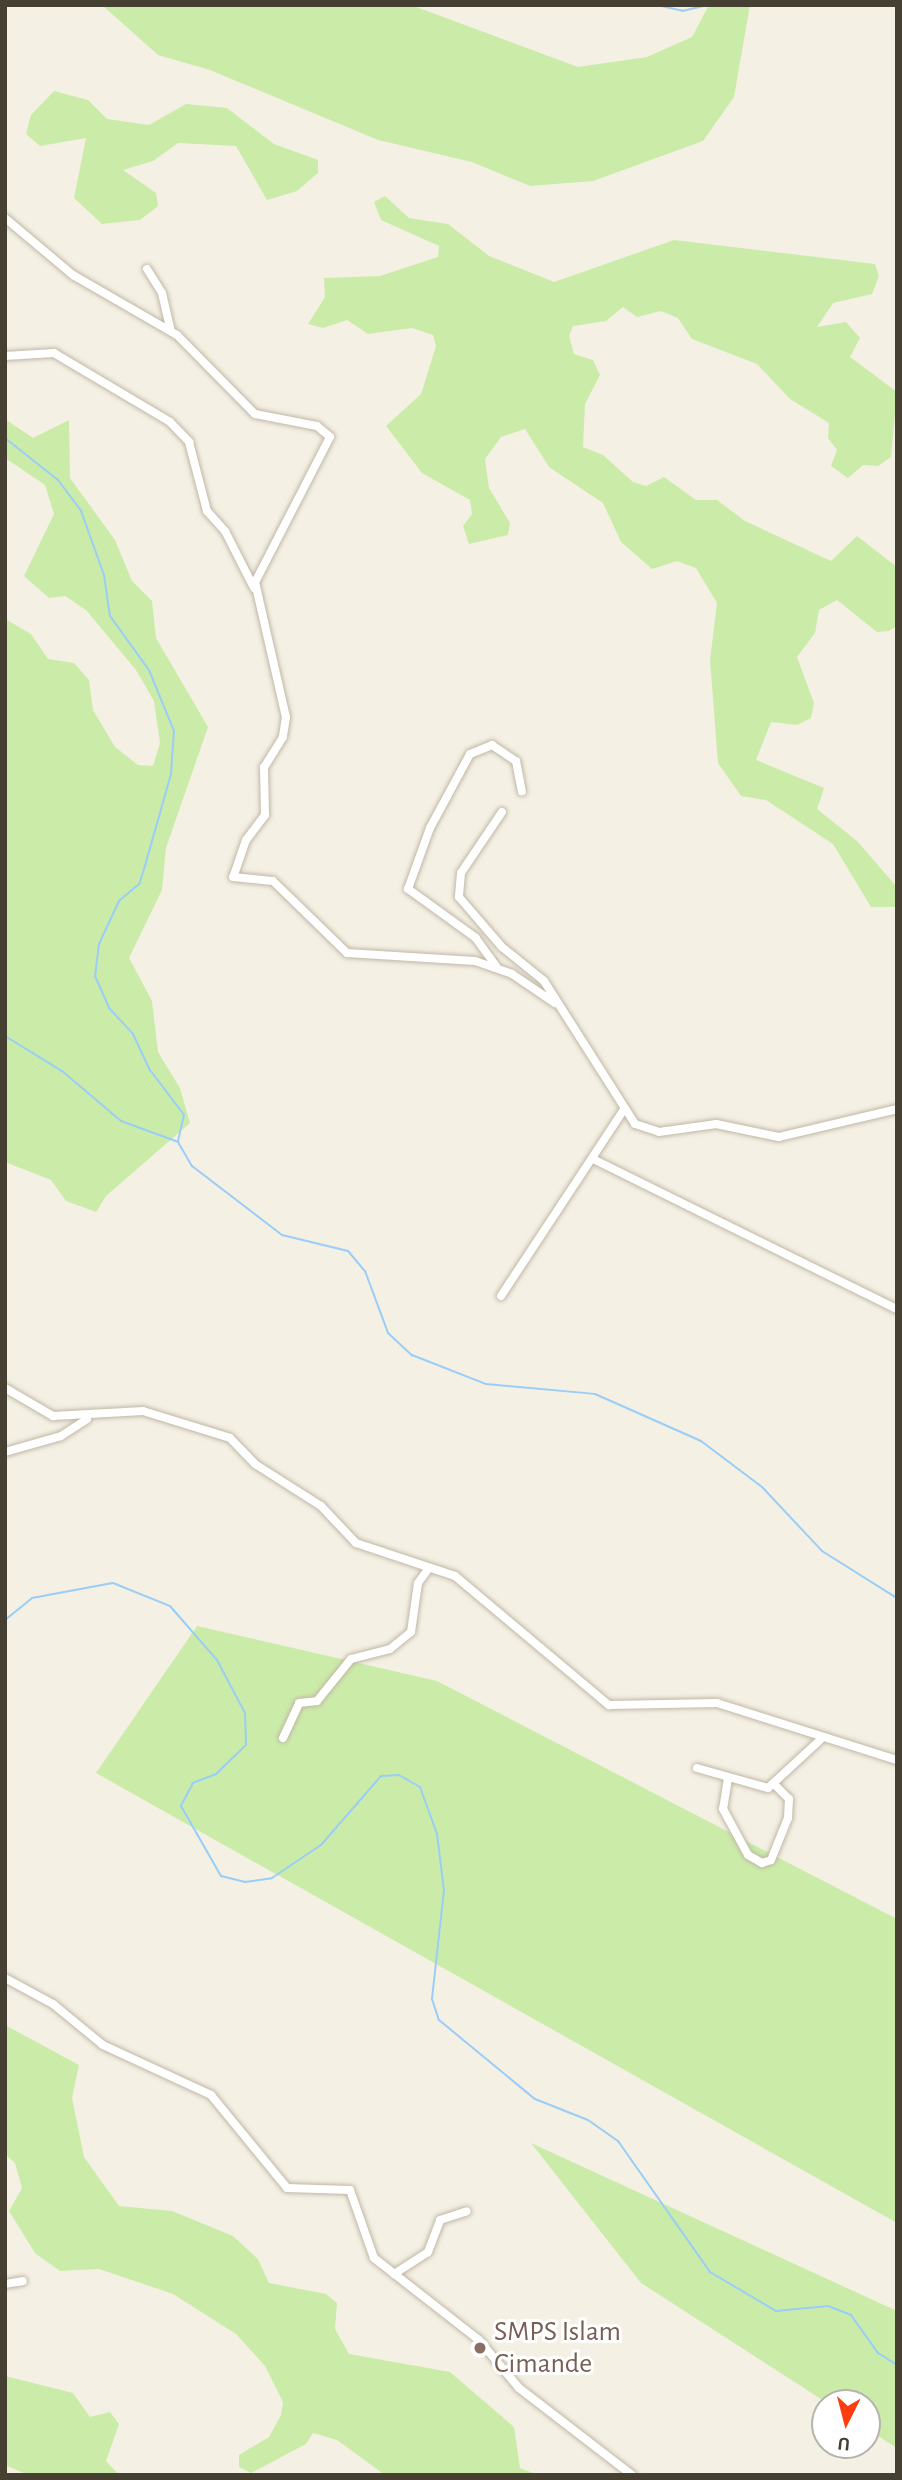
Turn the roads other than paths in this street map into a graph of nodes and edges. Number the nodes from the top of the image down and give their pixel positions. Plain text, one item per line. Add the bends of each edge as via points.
1 (5, 218) edge
2 (147, 269) dead end
3 (171, 331) junction
4 (5, 356) edge
5 (254, 588) junction
6 (522, 791) dead end
7 (502, 812) dead end
8 (496, 966) junction
9 (555, 1003) junction
10 (897, 1109) edge
11 (623, 1111) junction
12 (593, 1158) junction
13 (501, 1296) dead end
14 (897, 1309) edge
15 (5, 1388) edge
16 (87, 1419) junction
17 (5, 1452) edge
18 (429, 1568) junction
19 (283, 1738) dead end
20 (820, 1740) junction
21 (897, 1760) edge
22 (697, 1768) dead end
23 (728, 1778) junction
24 (776, 1786) junction
25 (5, 1978) edge
26 (467, 2211) dead end
27 (394, 2274) junction
28 (23, 2280) dead end
29 (5, 2284) edge
30 (632, 2475) edge

1 - 3 street via 73,275 146,323
2 - 3 street via 162,293
3 - 5 street via 255,414 317,426 330,437
4 - 5 street via 54,352 170,422 189,442 207,511 225,531
5 - 8 street via 285,694 286,717 283,737 264,767 266,812 234,863 233,877 273,880 347,953
6 - 8 street via 516,761 492,745 470,754 430,828 408,889 475,938
7 - 9 street via 468,859 457,893 502,947 544,981
8 - 9 street
9 - 11 street
10 - 11 street via 779,1137 709,1124 654,1132
11 - 12 street
12 - 13 street
12 - 14 street
15 - 16 street via 53,1416
16 - 17 street via 61,1436
16 - 18 street via 143,1412 220,1433 321,1506 356,1543
18 - 19 street via 418,1583 411,1632 390,1649 351,1659 317,1701 299,1703
18 - 20 street via 455,1576 609,1705 718,1703
20 - 21 street
20 - 24 street
22 - 23 street
23 - 24 street
23 - 24 street via 723,1809 748,1855 762,1863 771,1860 788,1818 789,1799
25 - 27 street via 53,2004 103,2045 211,2095 287,2188 350,2190 370,2251
26 - 27 street via 440,2220 428,2252
27 - 30 street via 479,2340 511,2381
28 - 29 street

